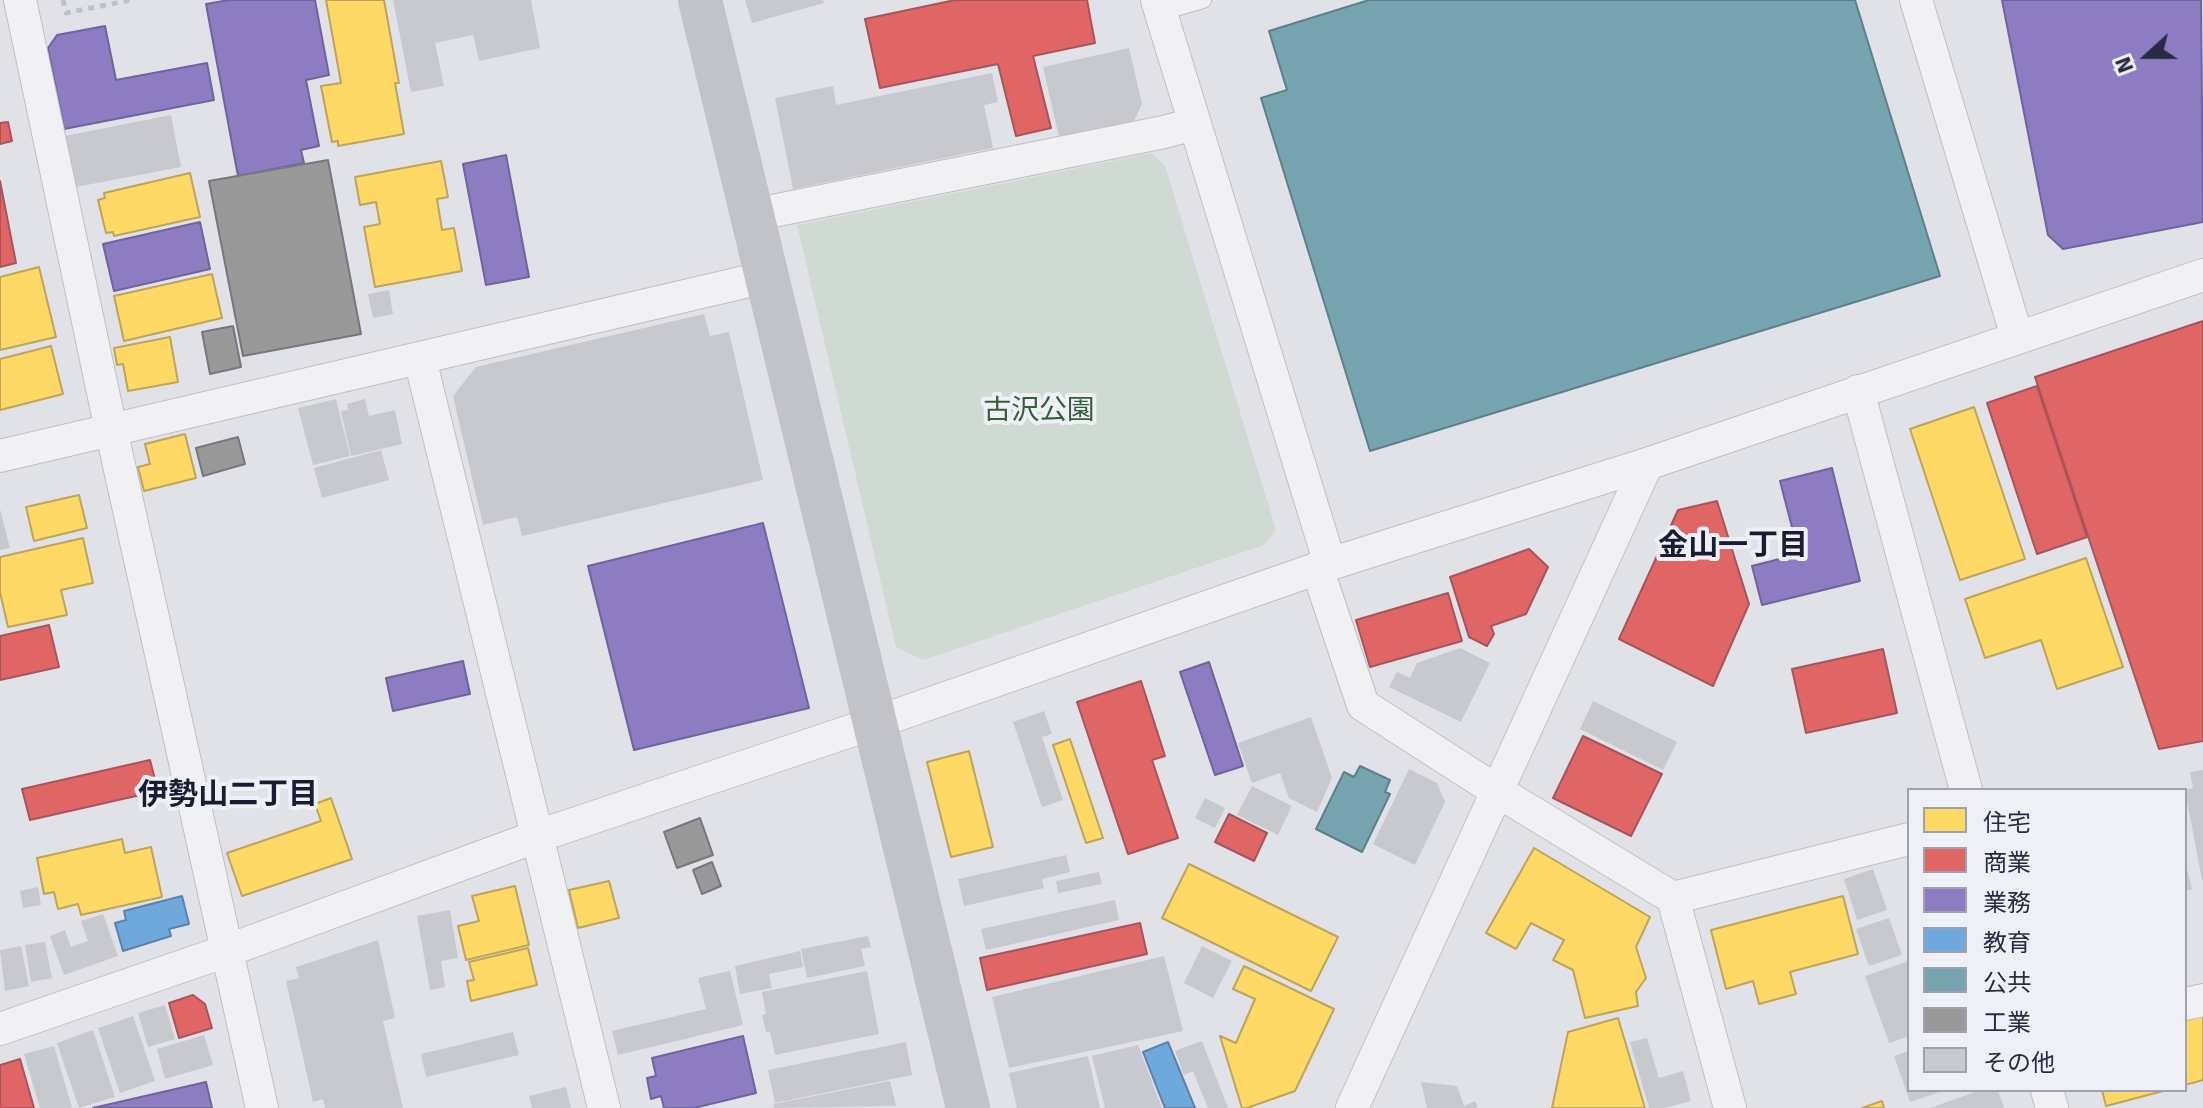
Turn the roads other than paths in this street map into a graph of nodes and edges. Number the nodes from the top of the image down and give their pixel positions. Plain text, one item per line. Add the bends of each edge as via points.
1 (20, 0) edge
2 (700, 0) edge
3 (1203, 0) edge
4 (1916, 0) edge
5 (1159, 6) edge
6 (1194, 124) junction
7 (753, 215) junction
8 (2203, 275) edge
9 (766, 277) junction
10 (2017, 337) junction
11 (420, 359) junction
12 (1858, 391) junction
13 (111, 431) junction
14 (0, 456) edge
15 (1647, 464) junction
16 (1324, 566) junction
17 (877, 722) junction
18 (1965, 788) edge
19 (1497, 791) junction
20 (538, 836) junction
21 (1907, 840) edge
22 (1673, 898) junction
23 (229, 950) junction
24 (0, 1029) edge
25 (262, 1108) edge
26 (604, 1108) edge
27 (968, 1108) edge
28 (1352, 1108) edge
29 (1730, 1108) edge

1 - 13 street
2 - 7 street
3 - 5 lane
4 - 10 street
5 - 6 street
6 - 7 street
6 - 16 street
7 - 9 street
8 - 10 street
9 - 11 street
9 - 17 street
10 - 12 street
11 - 13 street
11 - 20 street
12 - 15 street
12 - 18 street
13 - 14 street
13 - 23 street
15 - 16 street
15 - 19 street
16 - 17 street
16 - 19 street via 1363,705
17 - 20 street
17 - 27 street
19 - 22 street
19 - 28 street
20 - 23 street
20 - 26 street
21 - 22 street
22 - 29 street
23 - 24 street
23 - 25 street

